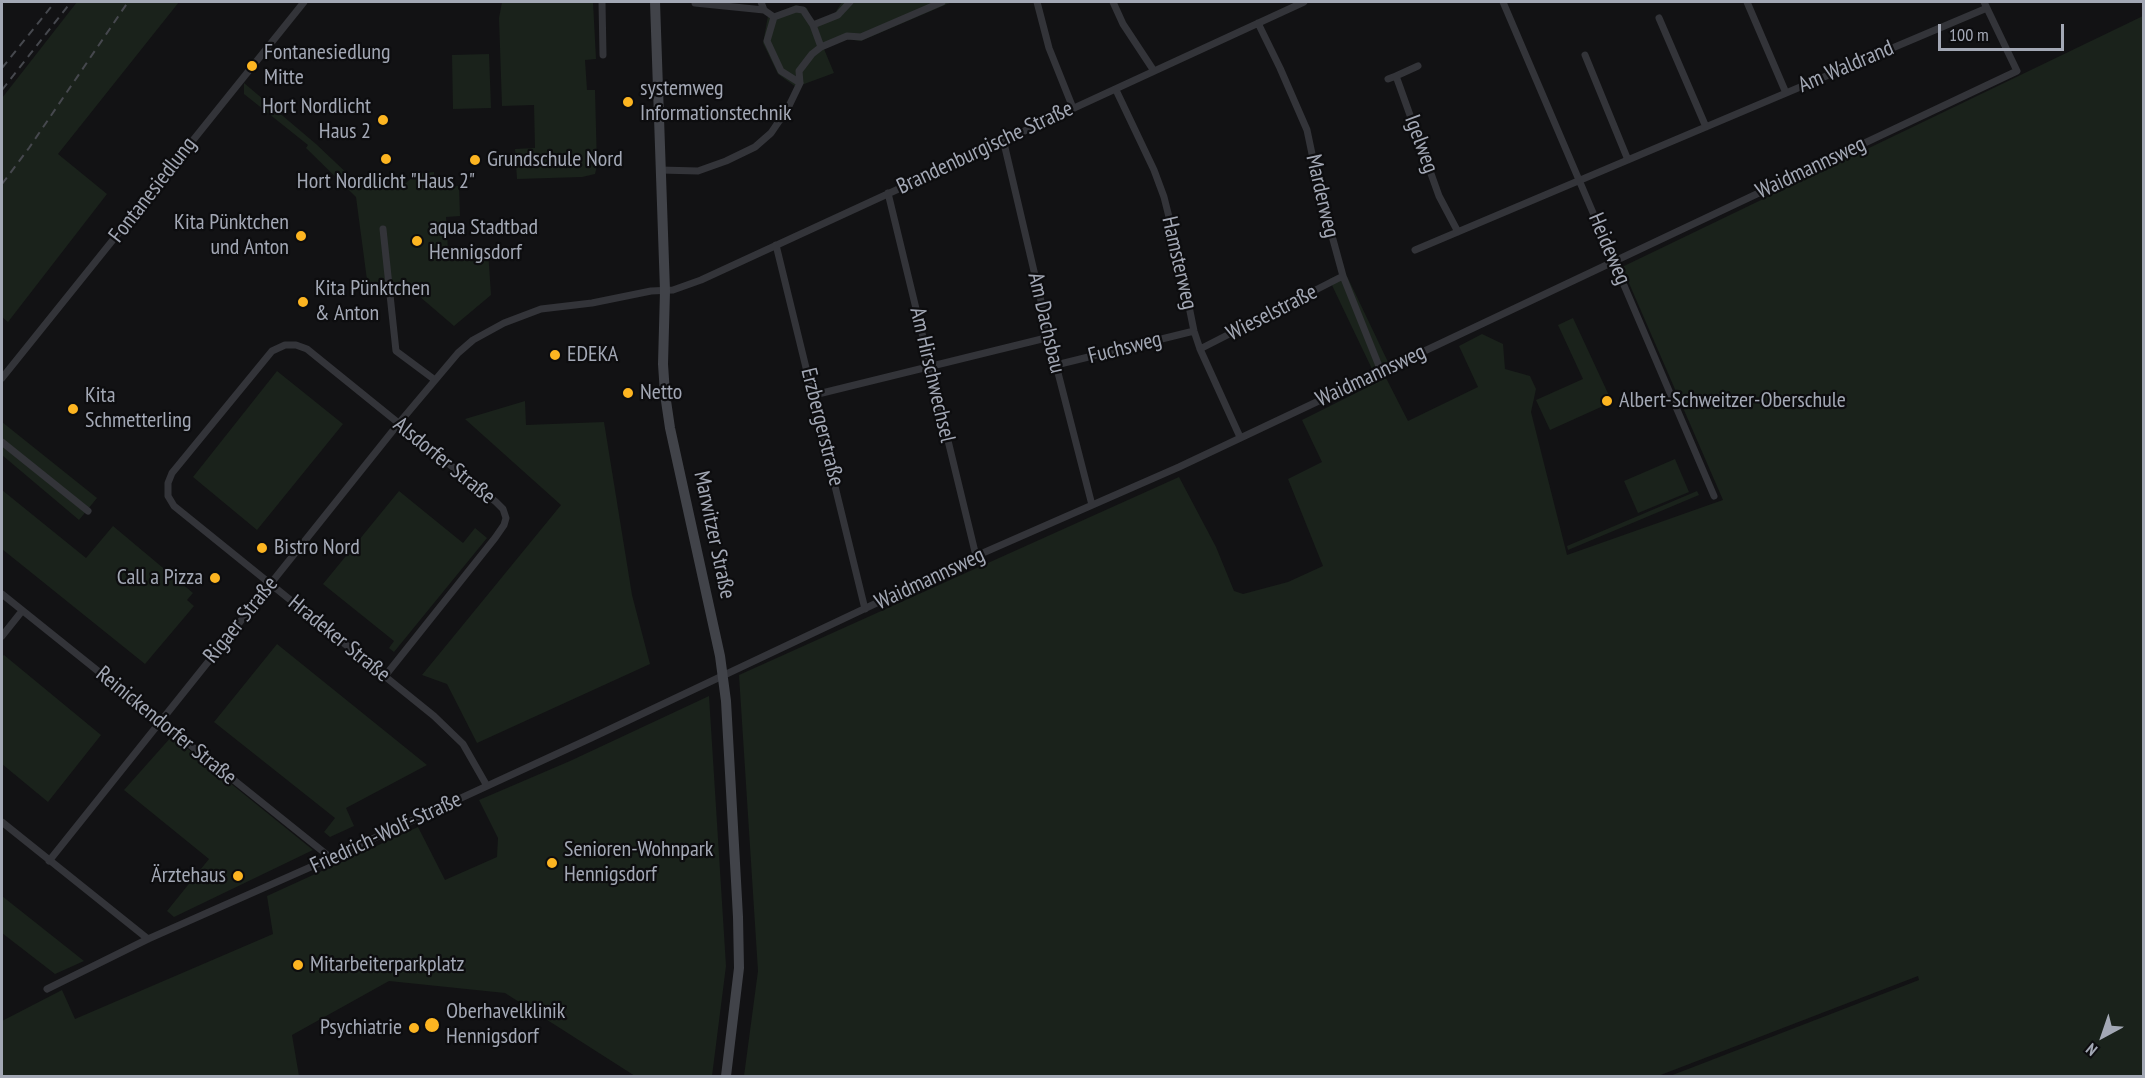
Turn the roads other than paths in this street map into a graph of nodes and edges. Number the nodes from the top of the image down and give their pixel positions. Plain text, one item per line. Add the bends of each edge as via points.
1 (304, 2) edge
2 (602, 2) edge
3 (655, 2) edge
4 (761, 2) edge
5 (850, 2) edge
6 (942, 2) edge
7 (1037, 2) edge
8 (1113, 2) edge
9 (1304, 2) edge
10 (1503, 2) edge
11 (1747, 2) edge
12 (695, 3) edge
13 (1985, 5) edge
14 (764, 10) junction
15 (774, 17) junction
16 (1659, 18) dead end
17 (1258, 23) junction
18 (813, 25) junction
19 (821, 47) junction
20 (603, 55) dead end
21 (1585, 55) dead end
22 (1418, 66) dead end
23 (1154, 71) junction
24 (1396, 76) junction
25 (1388, 79) dead end
26 (800, 83) junction
27 (1116, 90) junction
28 (1786, 93) junction
29 (1073, 108) junction
30 (1706, 127) junction
31 (1003, 139) junction
32 (1628, 160) junction
33 (660, 170) junction
34 (1581, 180) junction
35 (888, 194) junction
36 (383, 229) dead end
37 (1458, 232) junction
38 (776, 245) junction
39 (1415, 250) dead end
40 (1613, 260) junction
41 (1343, 276) junction
42 (665, 291) junction
43 (1194, 331) junction
44 (1050, 337) junction
45 (1200, 349) junction
46 (1056, 365) junction
47 (930, 368) junction
48 (1382, 371) junction
49 (2, 378) edge
50 (435, 380) junction
51 (814, 395) junction
52 (399, 423) junction
53 (1240, 437) junction
54 (2, 442) edge
55 (1714, 496) dead end
56 (1092, 505) junction
57 (174, 506) joint
58 (88, 511) dead end
59 (976, 556) junction
60 (271, 584) junction
61 (2, 594) edge
62 (865, 609) junction
63 (22, 611) junction
64 (2, 636) edge
65 (724, 675) junction
66 (385, 676) junction
67 (159, 721) junction
68 (487, 786) junction
69 (2, 822) edge
70 (331, 858) junction
71 (49, 861) junction
72 (148, 939) junction
73 (47, 989) dead end
74 (726, 1077) edge

1 - 49 street, Fontanesiedlung
2 - 20 street
3 - 33 main road, Marwitzer Straße
4 - 14 street
5 - 18 street via 838,15
6 - 19 street via 861,37 847,36
7 - 29 street via 1049,48
8 - 23 street
9 - 17 street, Brandenburgische Straße
10 - 34 street, Heideweg
11 - 28 street
12 - 14 street
13 - 28 street, Am Waldrand
13 - 40 street, Waidmannsweg via 2017,71
14 - 15 street
15 - 18 street via 803,10
15 - 26 street via 767,41 781,71
16 - 30 street
17 - 23 street, Brandenburgische Straße
17 - 41 street, Marderweg via 1307,130
18 - 19 street
19 - 26 street via 799,71
21 - 32 street
22 - 24 street
23 - 27 street, Brandenburgische Straße
24 - 25 street
24 - 37 street, Igelweg via 1439,196
26 - 33 street via 779,122 755,147 698,171
27 - 29 street, Brandenburgische Straße
27 - 43 street, Hamsterweg via 1164,197
28 - 30 street, Am Waldrand
29 - 31 street, Brandenburgische Straße
30 - 32 street, Am Waldrand
31 - 35 street, Brandenburgische Straße
31 - 44 street, Am Dachsbau
32 - 34 street, Am Waldrand
33 - 42 main road, Marwitzer Straße
34 - 37 street, Am Waldrand
34 - 40 street, Heideweg
35 - 38 street, Brandenburgische Straße
35 - 47 street, Am Hirschwechsel
36 - 50 street via 396,351
37 - 39 street, Am Waldrand
38 - 42 street, Brandenburgische Straße via 692,284
38 - 51 street, Erzbergerstraße
40 - 48 street, Waidmannsweg
40 - 55 street, Heideweg
41 - 45 street, Wieselstraße
41 - 48 street, Marderweg
42 - 50 street, Rigaer Straße via 527,313 473,340
42 - 65 main road, Marwitzer Straße via 663,364 670,428
43 - 45 street, Hamsterweg
43 - 46 street, Fuchsweg
44 - 46 street, Am Dachsbau
44 - 47 street
45 - 53 street, Hamsterweg
46 - 56 street, Am Dachsbau
47 - 51 street
47 - 59 street, Am Hirschwechsel
48 - 53 street, Waidmannsweg
50 - 52 street, Rigaer Straße
51 - 62 street, Erzbergerstraße
52 - 57 street, Alsdorfer Straße via 307,349 285,345 272,351 172,473 168,496
52 - 60 street, Rigaer Straße
52 - 66 street, Alsdorfer Straße via 496,502 506,518 495,538
53 - 56 street, Waidmannsweg
54 - 58 street
56 - 59 street, Waidmannsweg
57 - 60 street, Hradeker Straße
59 - 62 street, Waidmannsweg
60 - 66 street, Hradeker Straße
60 - 67 street, Rigaer Straße
61 - 63 street, Reinickendorfer Straße
62 - 65 street, Waidmannsweg
63 - 64 street
63 - 67 street, Reinickendorfer Straße
65 - 68 street, Friedrich-Wolf-Straße
65 - 74 main road, Marwitzer Straße via 739,968
66 - 68 street, Hradeker Straße via 463,744
67 - 70 street, Reinickendorfer Straße
67 - 71 street, Rigaer Straße
68 - 70 street, Friedrich-Wolf-Straße
69 - 71 street
70 - 72 street, Friedrich-Wolf-Straße
71 - 72 street
72 - 73 street, Friedrich-Wolf-Straße

